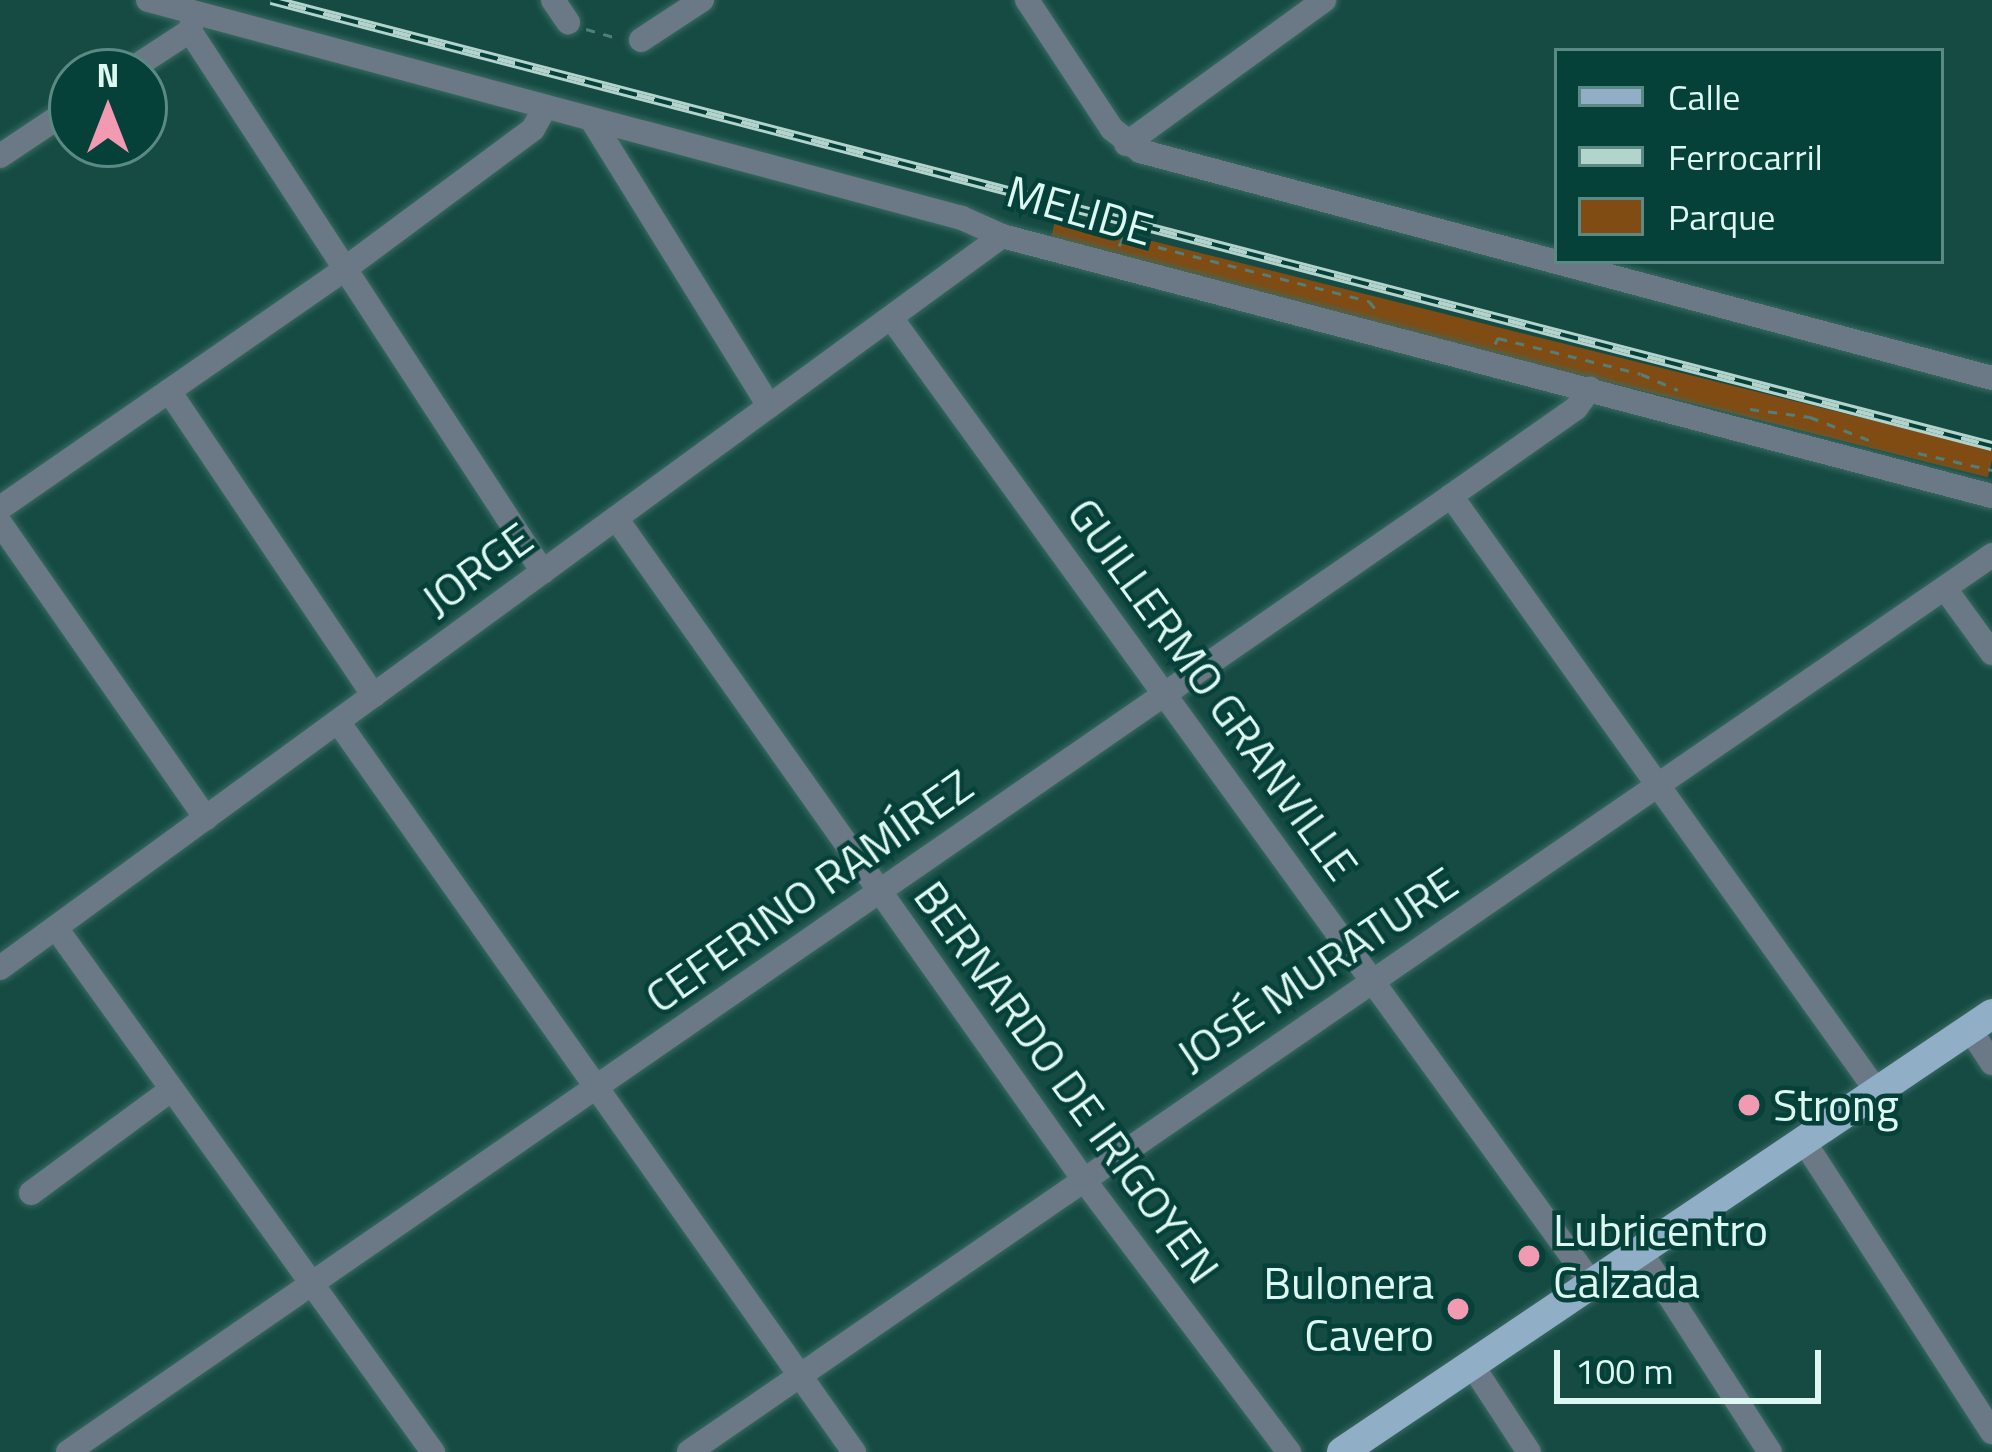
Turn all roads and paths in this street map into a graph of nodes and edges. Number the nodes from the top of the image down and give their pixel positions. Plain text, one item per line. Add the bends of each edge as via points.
1 (148, 0) edge
2 (553, 0) edge
3 (701, 0) edge
4 (1027, 0) edge
5 (1324, 0) edge
6 (192, 21) junction
7 (568, 22) joint
8 (641, 40) joint
9 (158, 48) edge
10 (543, 111) junction
11 (48, 121) edge
12 (592, 122) junction
13 (1126, 144) junction
14 (3, 146) edge
15 (1002, 236) junction
16 (1099, 243) dead end
17 (1554, 260) edge
18 (1570, 264) edge
19 (346, 268) junction
20 (1380, 316) dead end
21 (892, 319) junction
22 (1493, 347) dead end
23 (1992, 378) edge
24 (1590, 389) junction
25 (169, 391) junction
26 (1695, 397) dead end
27 (769, 406) junction
28 (1740, 408) dead end
29 (1883, 446) dead end
30 (1905, 450) dead end
31 (1992, 470) edge
32 (1451, 496) junction
33 (1992, 496) edge
34 (0, 508) edge
35 (618, 521) junction
36 (0, 524) edge
37 (1992, 555) edge
38 (543, 572) junction
39 (1946, 590) junction
40 (1992, 653) edge
41 (1165, 693) junction
42 (374, 696) junction
43 (339, 724) junction
44 (1661, 785) junction
45 (206, 818) junction
46 (878, 893) junction
47 (56, 928) junction
48 (0, 968) edge
49 (1373, 980) junction
50 (1981, 1021) edge
51 (1992, 1063) edge
52 (172, 1089) junction
53 (601, 1089) junction
54 (1876, 1090) junction
55 (1803, 1140) junction
56 (1084, 1180) junction
57 (31, 1193) dead end
58 (1641, 1252) junction
59 (1592, 1284) junction
60 (314, 1287) junction
61 (1472, 1365) junction
62 (799, 1375) junction
63 (1992, 1432) edge
64 (68, 1452) edge
65 (433, 1452) edge
66 (689, 1452) edge
67 (854, 1452) edge
68 (1289, 1452) edge
69 (1342, 1452) edge
70 (1529, 1452) edge
71 (1770, 1452) edge

1 - 6 street, MELIDE
2 - 7 street
3 - 8 street
4 - 13 street
5 - 13 street
6 - 9 street
6 - 10 street, MELIDE via 502,93
6 - 19 street
7 - 8 path
10 - 12 street, MELIDE
10 - 19 street via 533,128
11 - 14 street
12 - 15 street, MELIDE via 962,218
12 - 27 street
13 - 17 street
15 - 21 street, JORGE
15 - 24 street, MELIDE
16 - 20 path via 1118,248 1123,238 1369,301
18 - 23 street
19 - 25 street
19 - 38 street
21 - 27 street, JORGE
21 - 41 street, GUILLERMO GRANVILLE
22 - 26 path via 1498,338 1641,374
24 - 32 street, CEFERINO RAMÍREZ via 1576,408
24 - 33 street, MELIDE
25 - 34 street
25 - 42 street
27 - 35 street, JORGE
28 - 29 path via 1810,417
30 - 31 path
32 - 41 street, CEFERINO RAMÍREZ
32 - 44 street
35 - 38 street, JORGE
35 - 46 street, BERNARDO DE IRIGOYEN
36 - 45 street
37 - 39 street, JOSÉ MURATURE
38 - 42 street, JORGE
39 - 40 street
39 - 44 street, JOSÉ MURATURE
41 - 46 street, CEFERINO RAMÍREZ
41 - 49 street, GUILLERMO GRANVILLE
42 - 43 street, JORGE
43 - 45 street, JORGE
43 - 53 street
44 - 49 street, JOSÉ MURATURE
44 - 54 street
45 - 47 street, JORGE
46 - 53 street, CEFERINO RAMÍREZ
46 - 56 street, BERNARDO DE IRIGOYEN
47 - 48 street, JORGE
47 - 52 street
49 - 56 street, JOSÉ MURATURE
49 - 59 street, GUILLERMO GRANVILLE
50 - 51 street
50 - 54 main road
52 - 57 street
52 - 60 street
53 - 60 street, CEFERINO RAMÍREZ
53 - 62 street
54 - 55 main road
55 - 58 main road
55 - 63 street
56 - 62 street, JOSÉ MURATURE
56 - 68 street, BERNARDO DE IRIGOYEN
58 - 59 main road
58 - 71 street
59 - 61 main road
60 - 64 street, CEFERINO RAMÍREZ
60 - 65 street
61 - 69 main road
61 - 70 street
62 - 66 street, JOSÉ MURATURE
62 - 67 street

